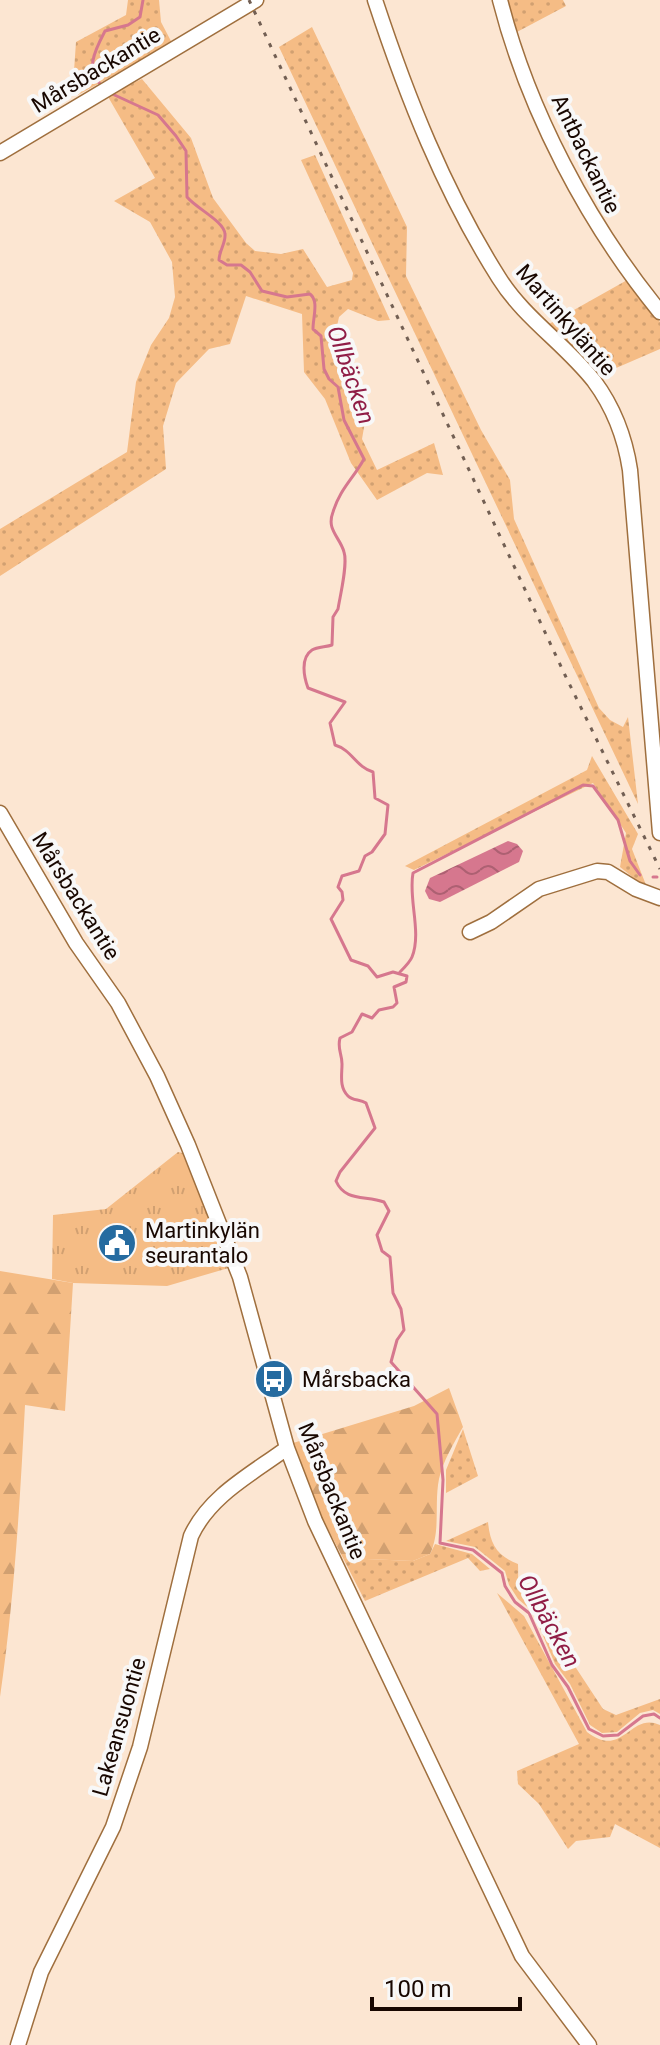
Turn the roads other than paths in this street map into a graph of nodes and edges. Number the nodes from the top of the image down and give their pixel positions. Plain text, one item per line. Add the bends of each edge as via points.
1 (256, 0) edge
2 (375, 0) edge
3 (500, 0) edge
4 (0, 153) edge
5 (660, 312) edge
6 (657, 755) edge
7 (0, 813) edge
8 (660, 833) edge
9 (660, 898) edge
10 (470, 932) dead end
11 (287, 1448) junction
12 (18, 2045) edge
13 (589, 2045) edge

1 - 4 street, Mårsbackantie
2 - 6 street, Martinkyläntie via 413,107 475,239 520,306 594,381 620,425 630,470
3 - 5 street, Antbackantie via 554,144 600,232
6 - 8 street, Martinkyläntie
7 - 11 street, Mårsbackantie via 157,1076 240,1277
9 - 10 street via 597,871 539,889
11 - 12 street, Lakeansuontie via 215,1500 199,1518 140,1747 113,1827 41,1972
11 - 13 street, Mårsbackantie via 315,1521 522,1956

